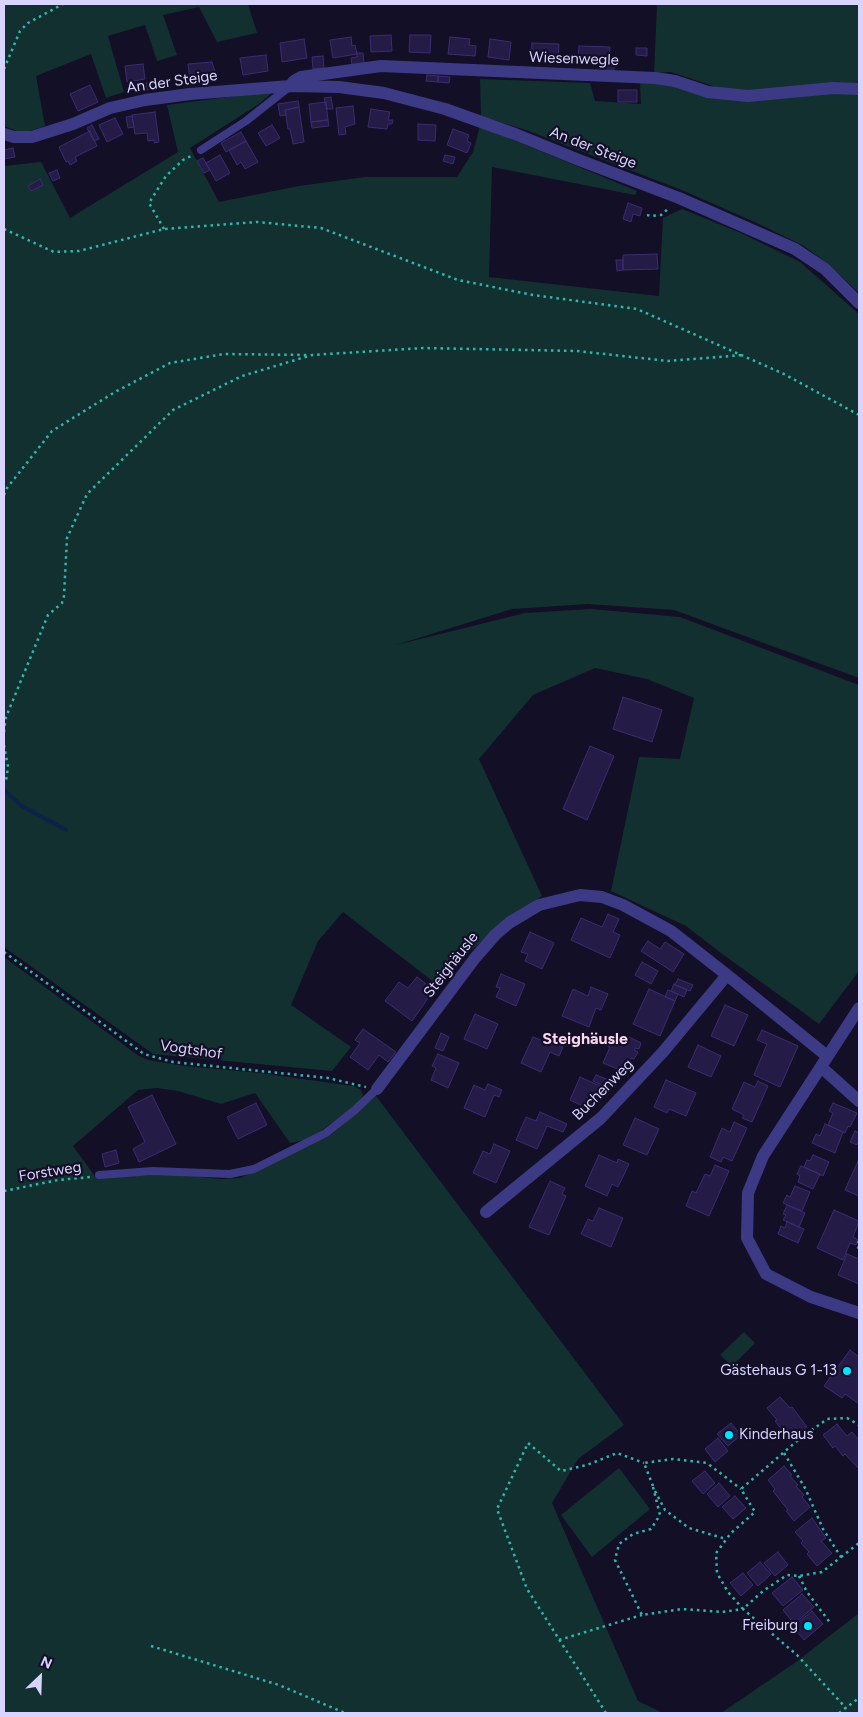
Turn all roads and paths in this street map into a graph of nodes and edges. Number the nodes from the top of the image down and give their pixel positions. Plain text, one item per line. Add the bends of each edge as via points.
1 (63, 4) edge
2 (4, 69) edge
3 (290, 86) junction
4 (859, 89) edge
5 (4, 134) edge
6 (201, 150) joint
7 (678, 198) junction
8 (647, 215) dead end
9 (4, 229) edge
10 (164, 229) junction
11 (859, 302) edge
12 (312, 355) junction
13 (743, 355) junction
14 (859, 415) edge
15 (4, 495) edge
16 (4, 732) edge
17 (4, 745) edge
18 (5, 782) edge
19 (4, 952) edge
20 (727, 974) junction
21 (859, 1008) edge
22 (824, 1062) junction
23 (376, 1089) junction
24 (859, 1101) edge
25 (100, 1176) joint
26 (4, 1191) edge
27 (486, 1212) dead end
28 (859, 1241) edge
29 (859, 1248) edge
30 (859, 1313) edge
31 (859, 1425) edge
32 (784, 1453) junction
33 (644, 1463) junction
34 (653, 1487) junction
35 (741, 1489) junction
36 (726, 1539) junction
37 (859, 1543) edge
38 (842, 1557) junction
39 (799, 1576) junction
40 (743, 1609) junction
41 (642, 1615) junction
42 (831, 1624) dead end
43 (559, 1640) junction
44 (151, 1646) dead end
45 (859, 1698) edge
46 (846, 1708) junction
47 (345, 1713) edge
48 (606, 1713) edge
49 (840, 1713) edge

1 - 2 path via 28,23 20,31
3 - 4 street, Wiesenwegle via 302,77 381,66 655,78 708,92 748,96 833,88
3 - 5 street, An der Steige via 144,100 110,108 32,137
3 - 6 lane via 246,121
3 - 7 street, An der Steige via 339,87 384,93 445,109
6 - 10 path via 183,160 166,176 149,203
7 - 8 path via 661,214
7 - 11 street, An der Steige via 795,249 825,269
9 - 10 path via 54,252 79,251
10 - 13 path via 257,222 322,228 458,280 533,295 637,309
12 - 13 path via 423,348 577,351 668,361
12 - 15 path via 224,354 170,363 52,431
12 - 16 path via 242,376 173,410 87,494 67,538 62,603 48,615 6,717
13 - 14 path
17 - 18 path via 8,767
19 - 23 path, Vogtshof via 144,1054 173,1062 328,1078
20 - 22 street, Steighäusle
20 - 23 street, Steighäusle via 670,931 624,905 602,897 580,895 539,905 495,935
20 - 27 street, Buchenweg via 663,1052 601,1118
21 - 22 street
22 - 24 street, Steighäusle
22 - 30 street via 763,1156 748,1193 747,1238 766,1274 811,1298
23 - 25 lane, Steighäusle via 326,1133 254,1169 230,1174 153,1171
25 - 26 path, Forstweg via 58,1180
28 - 29 path
31 - 32 path via 847,1418 827,1419
32 - 35 path
32 - 38 path via 805,1488 823,1529
33 - 34 path
33 - 35 path via 673,1459 707,1462
33 - 43 path via 616,1453 561,1471 528,1443 498,1509 527,1589
34 - 36 path via 665,1510 689,1528
34 - 41 path via 660,1514 651,1529 633,1534 619,1544 615,1560
35 - 36 path via 755,1512
36 - 40 path via 716,1553 717,1573
37 - 38 path
38 - 39 path via 822,1572
39 - 40 path via 787,1575
39 - 42 path
40 - 41 path via 722,1612 682,1609
40 - 46 path via 798,1656
41 - 43 path
43 - 48 path
44 - 47 path via 279,1685
45 - 46 path
46 - 49 path

